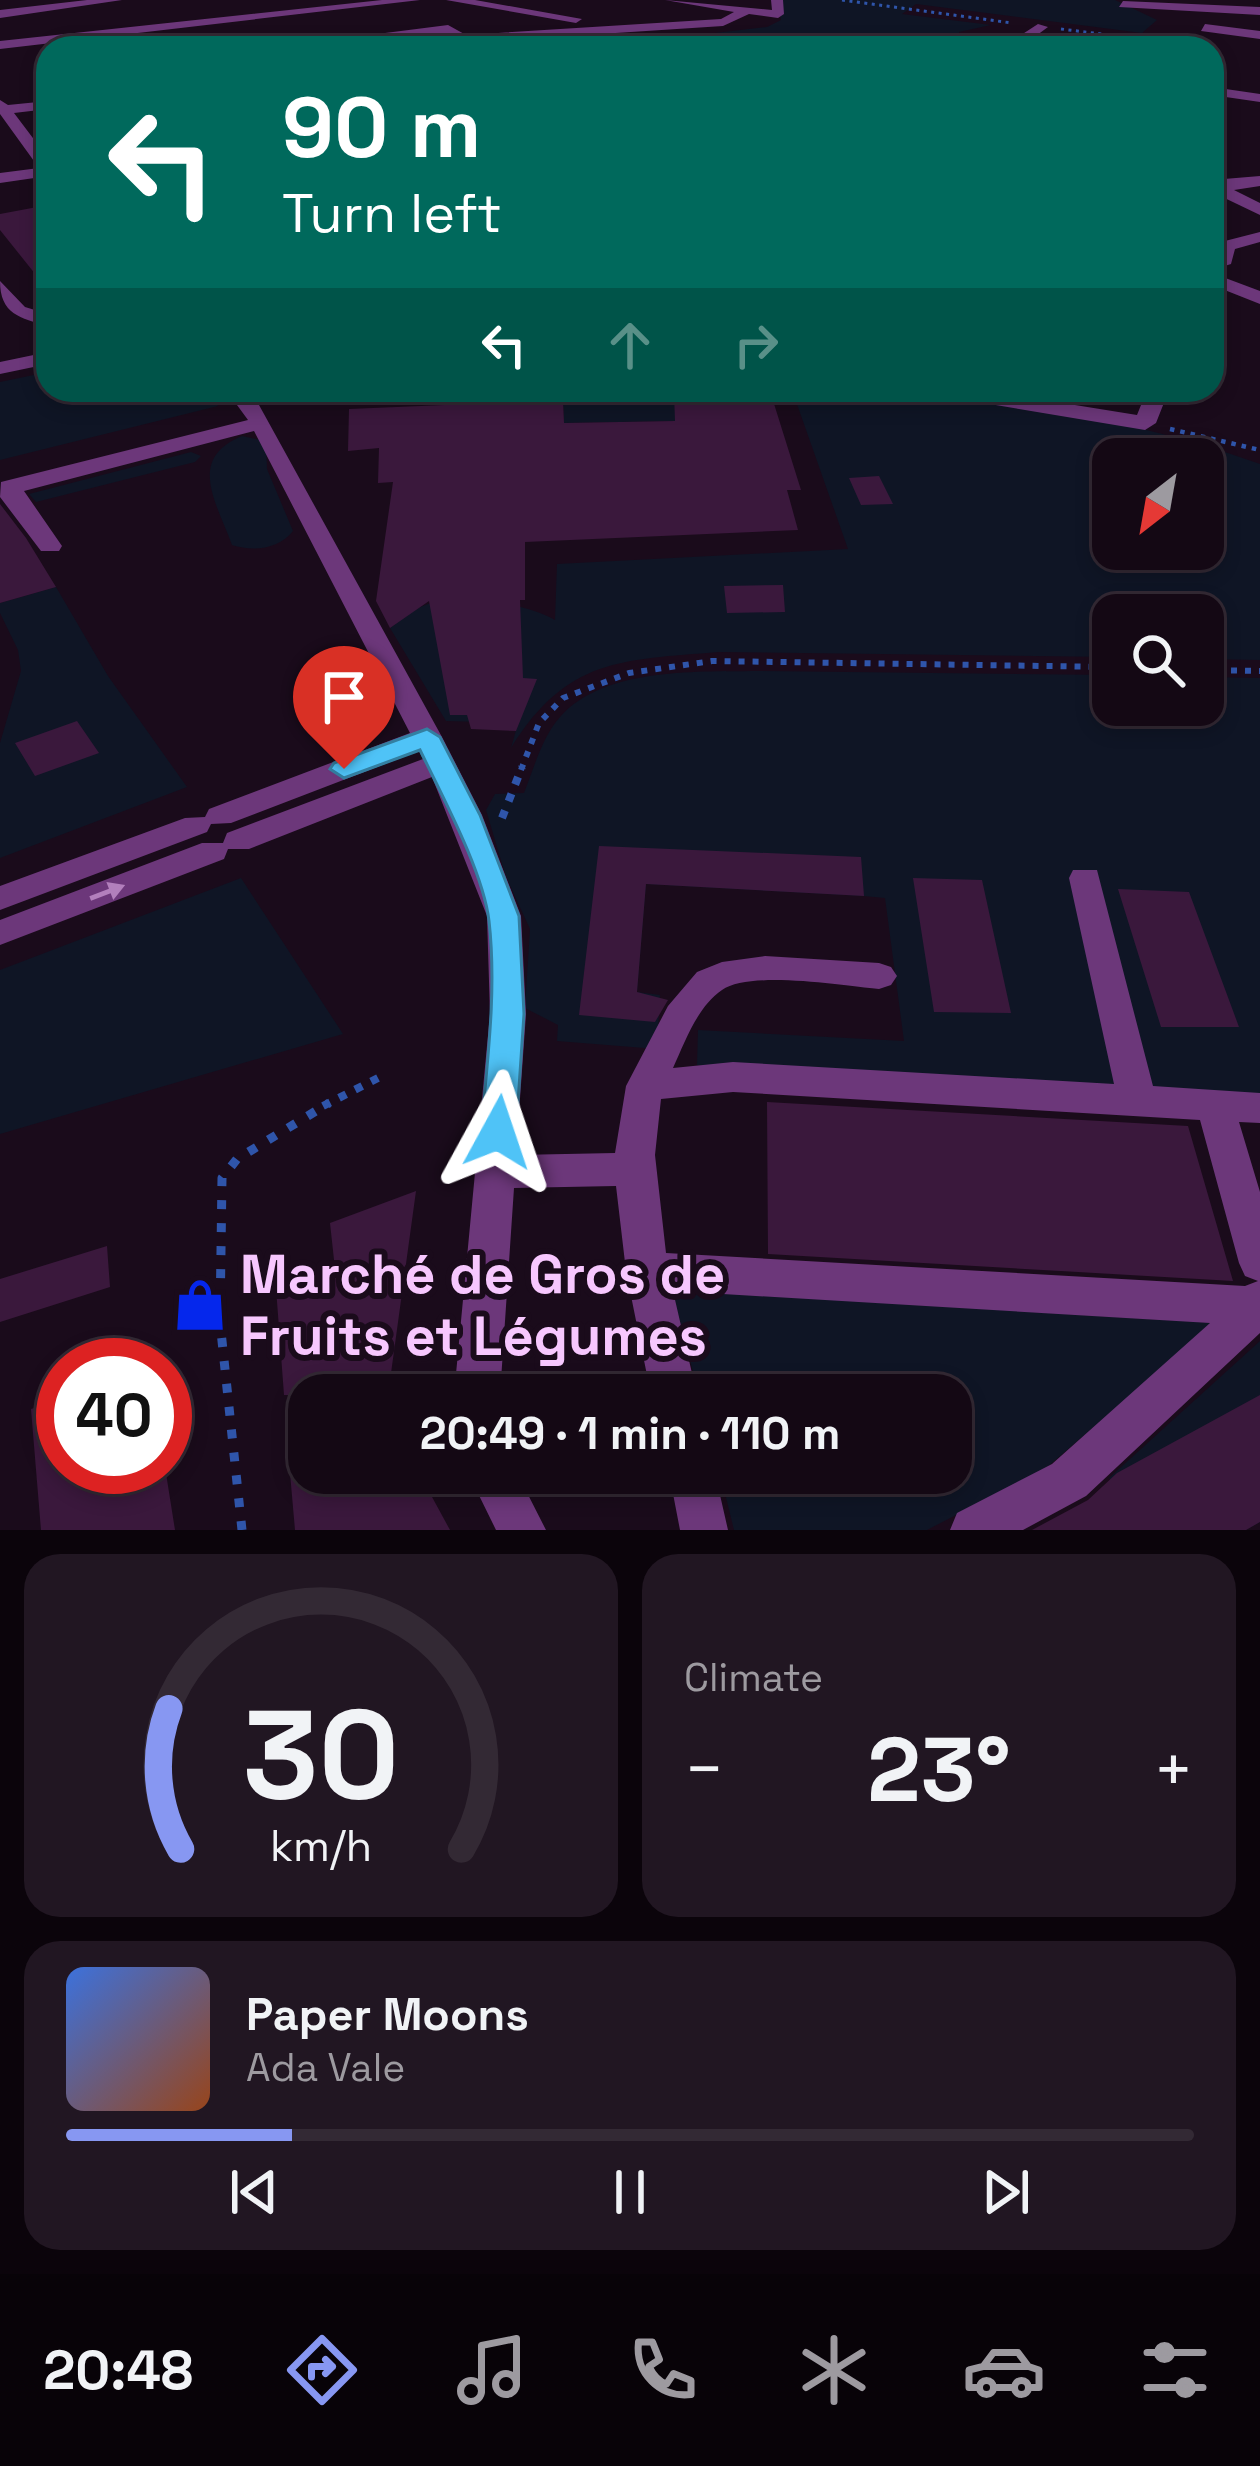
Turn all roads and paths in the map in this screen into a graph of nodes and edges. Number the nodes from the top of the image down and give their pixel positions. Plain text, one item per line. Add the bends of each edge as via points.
1 (116, 0) edge
2 (414, 0) edge
3 (452, 0) edge
4 (671, 0) edge
5 (777, 0) edge
6 (1246, 0) edge
7 (1123, 5) dead end
8 (1260, 8) edge
9 (748, 10) junction
10 (0, 14) edge
11 (143, 14) dead end
12 (219, 21) junction
13 (1042, 27) dead end
14 (161, 28) junction
15 (636, 28) junction
16 (1205, 28) dead end
17 (233, 34) dead end
18 (1260, 35) edge
19 (85, 36) edge
20 (383, 36) edge
21 (461, 36) edge
22 (512, 36) edge
23 (1028, 36) edge
24 (36, 41) edge
25 (0, 45) edge
26 (1224, 97) edge
27 (1260, 99) edge
28 (36, 106) edge
29 (2, 108) edge
30 (36, 161) edge
31 (36, 172) edge
32 (0, 178) edge
33 (1260, 182) edge
34 (1224, 185) edge
35 (1224, 191) edge
36 (1260, 210) edge
37 (1260, 237) edge
38 (1224, 260) edge
39 (1224, 283) edge
40 (0, 287) edge
41 (1260, 298) edge
42 (36, 317) edge
43 (36, 360) edge
44 (0, 368) edge
45 (282, 402) edge
46 (1016, 402) edge
47 (1153, 402) edge
48 (249, 406) edge
49 (1145, 423) junction
50 (1260, 450) edge
51 (3, 484) edge
52 (50, 546) dead end
53 (1092, 668) edge
54 (1224, 670) edge
55 (1260, 671) edge
56 (433, 750) junction
57 (514, 787) dead end
58 (217, 833) junction
59 (1084, 878) dead end
60 (0, 898) edge
61 (0, 934) edge
62 (879, 976) dead end
63 (378, 1078) dead end
64 (645, 1086) junction
65 (1138, 1100) junction
66 (1215, 1105) junction
67 (1260, 1108) edge
68 (638, 1169) junction
69 (495, 1172) junction
70 (1260, 1262) edge
71 (647, 1271) junction
72 (1260, 1297) edge
73 (1259, 1306) edge
74 (479, 1374) edge
75 (669, 1374) edge
76 (502, 1494) edge
77 (696, 1494) edge
78 (242, 1530) edge
79 (522, 1530) edge
80 (704, 1530) edge
81 (974, 1530) edge

1 - 10 street
2 - 12 street
3 - 15 street
4 - 9 street
5 - 9 street via 778,14
6 - 8 street
7 - 8 street
9 - 15 street via 724,22
11 - 14 street
12 - 14 street
12 - 17 street
13 - 23 street
14 - 19 street
15 - 22 street
16 - 18 street
20 - 21 street via 448,29
24 - 25 street
26 - 27 street
28 - 29 street
29 - 30 street
31 - 32 street
33 - 34 street
35 - 36 street
37 - 38 street via 1227,246
39 - 41 street
40 - 42 street via 17,311
43 - 44 street
45 - 48 street
46 - 49 street
47 - 49 street
48 - 51 street
48 - 56 street
49 - 50 path
51 - 52 street
53 - 57 path via 666,664 563,698 538,723
54 - 55 path
56 - 58 street
56 - 69 street via 504,916 508,1014
58 - 60 street
61 -> 58 street
59 - 65 street
62 - 64 street via 715,976
63 - 78 path via 271,1137 222,1178 220,1322
64 - 65 street via 733,1077
64 - 68 street
65 - 66 street
66 - 67 street
66 - 70 street
68 - 69 street
68 - 71 street
69 - 74 street
71 - 73 street
71 - 75 street
72 - 73 street
73 - 81 street via 1069,1480
76 - 79 street
77 - 80 street

